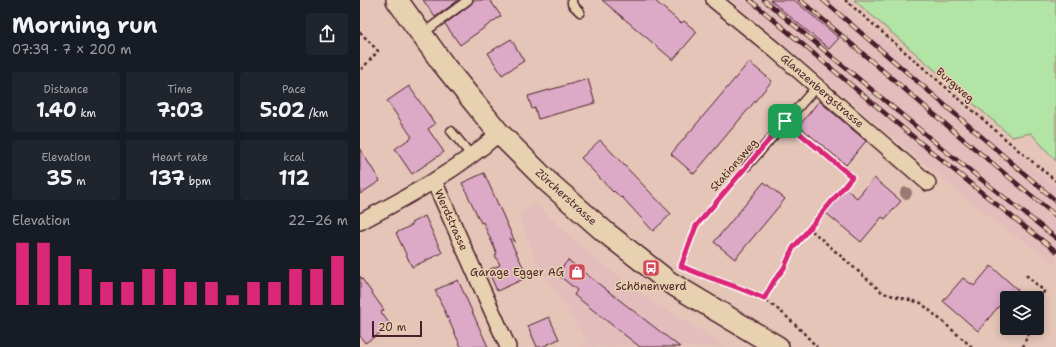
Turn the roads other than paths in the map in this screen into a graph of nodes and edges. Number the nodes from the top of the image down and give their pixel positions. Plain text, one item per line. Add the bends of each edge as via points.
1 (397, 0) edge
2 (468, 0) edge
3 (572, 0) edge
4 (714, 0) edge
5 (580, 12) dead end
6 (421, 35) junction
7 (816, 86) junction
8 (451, 131) dead end
9 (499, 133) junction
10 (472, 155) junction
11 (747, 166) road end
12 (434, 180) junction
13 (928, 183) dead end
14 (360, 222) edge
15 (508, 347) edge
16 (778, 347) edge

1 - 6 main road, Zürcherstrasse
2 - 6 lane
3 - 5 lane via 572,4
4 - 7 street, Glanzenbergstrasse
6 - 9 main road, Zürcherstrasse
7 - 11 lane, Stationsweg
7 - 13 street, Glanzenbergstrasse
8 - 10 lane
9 - 10 street
9 - 16 main road, Zürcherstrasse via 547,181 605,232 663,277
10 - 12 street
12 - 14 street
12 - 15 street, Werdstrasse

